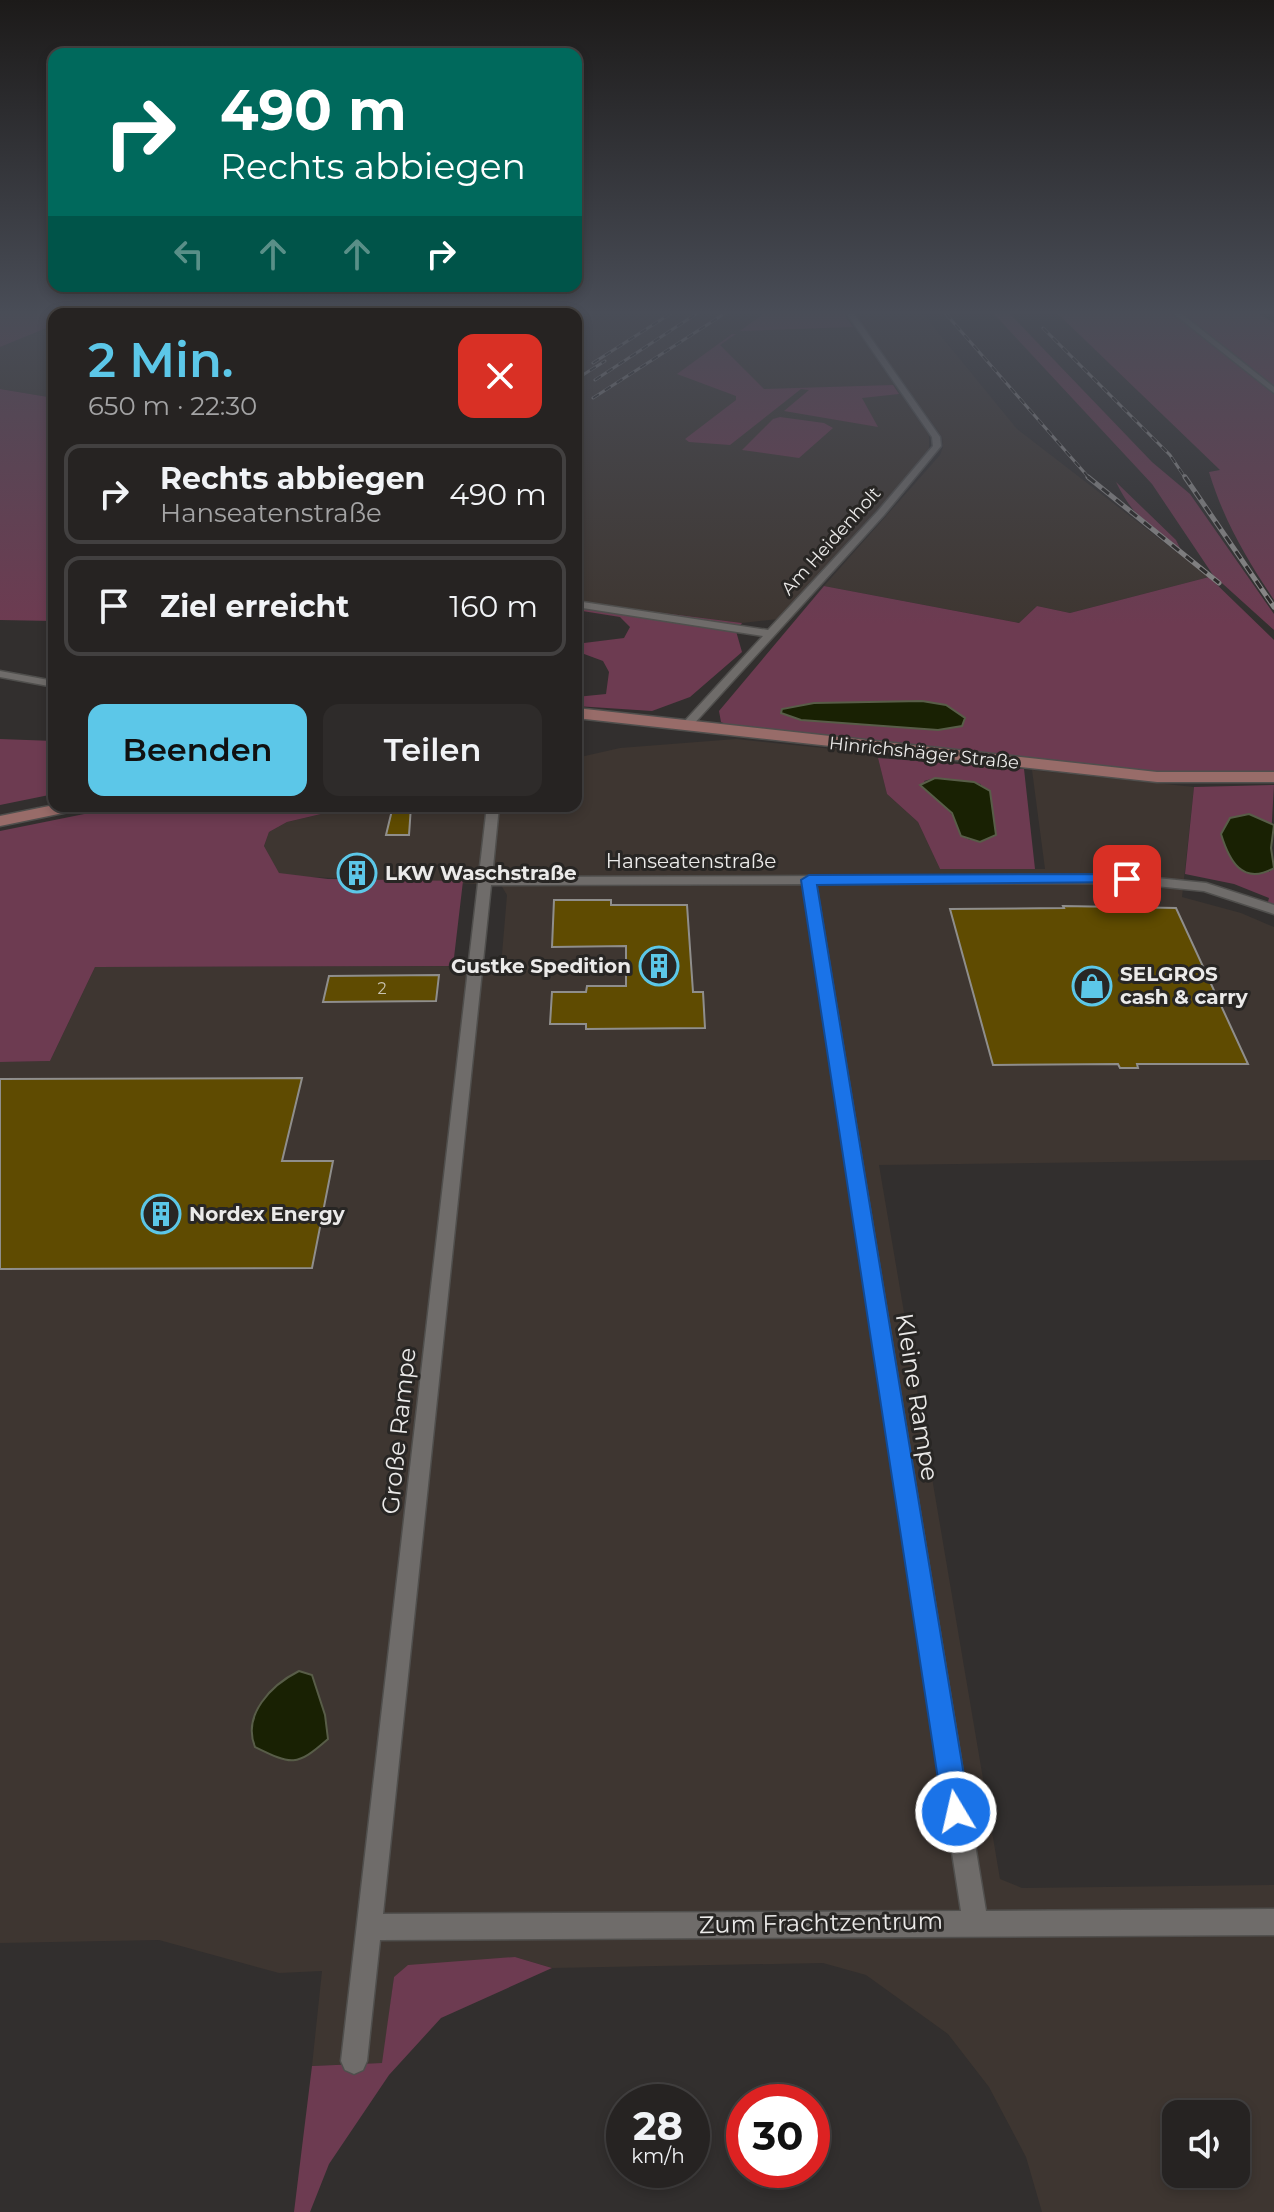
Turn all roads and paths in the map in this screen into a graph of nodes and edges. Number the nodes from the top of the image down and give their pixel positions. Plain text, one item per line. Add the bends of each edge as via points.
1 (922, 417) edge
2 (582, 605) edge
3 (771, 634) junction
4 (0, 674) edge
5 (48, 683) edge
6 (582, 714) edge
7 (695, 726) junction
8 (1274, 777) edge
9 (48, 802) edge
10 (48, 811) edge
11 (0, 812) edge
12 (493, 812) edge
13 (0, 821) edge
14 (809, 880) junction
15 (487, 881) junction
16 (1274, 910) edge
17 (975, 1922) junction
18 (1274, 1922) edge
19 (369, 1927) junction
20 (354, 2061) dead end

1 - 3 street, Am Heidenholt via 937,446
2 - 3 street
3 - 7 street, Am Heidenholt via 712,698
4 - 5 street
6 - 7 main road, Hinrichshäger Straße
7 - 8 main road, Hinrichshäger Straße via 1143,775
9 - 11 main road
10 - 13 main road
12 - 15 street, Große Rampe
14 - 15 street, Hanseatenstraße
14 - 16 street, Hanseatenstraße via 1156,880 1206,887
14 - 17 street, Kleine Rampe
15 - 19 street, Große Rampe
17 - 18 street, Zum Frachtzentrum
17 - 19 street, Zum Frachtzentrum
19 - 20 street, Große Rampe

